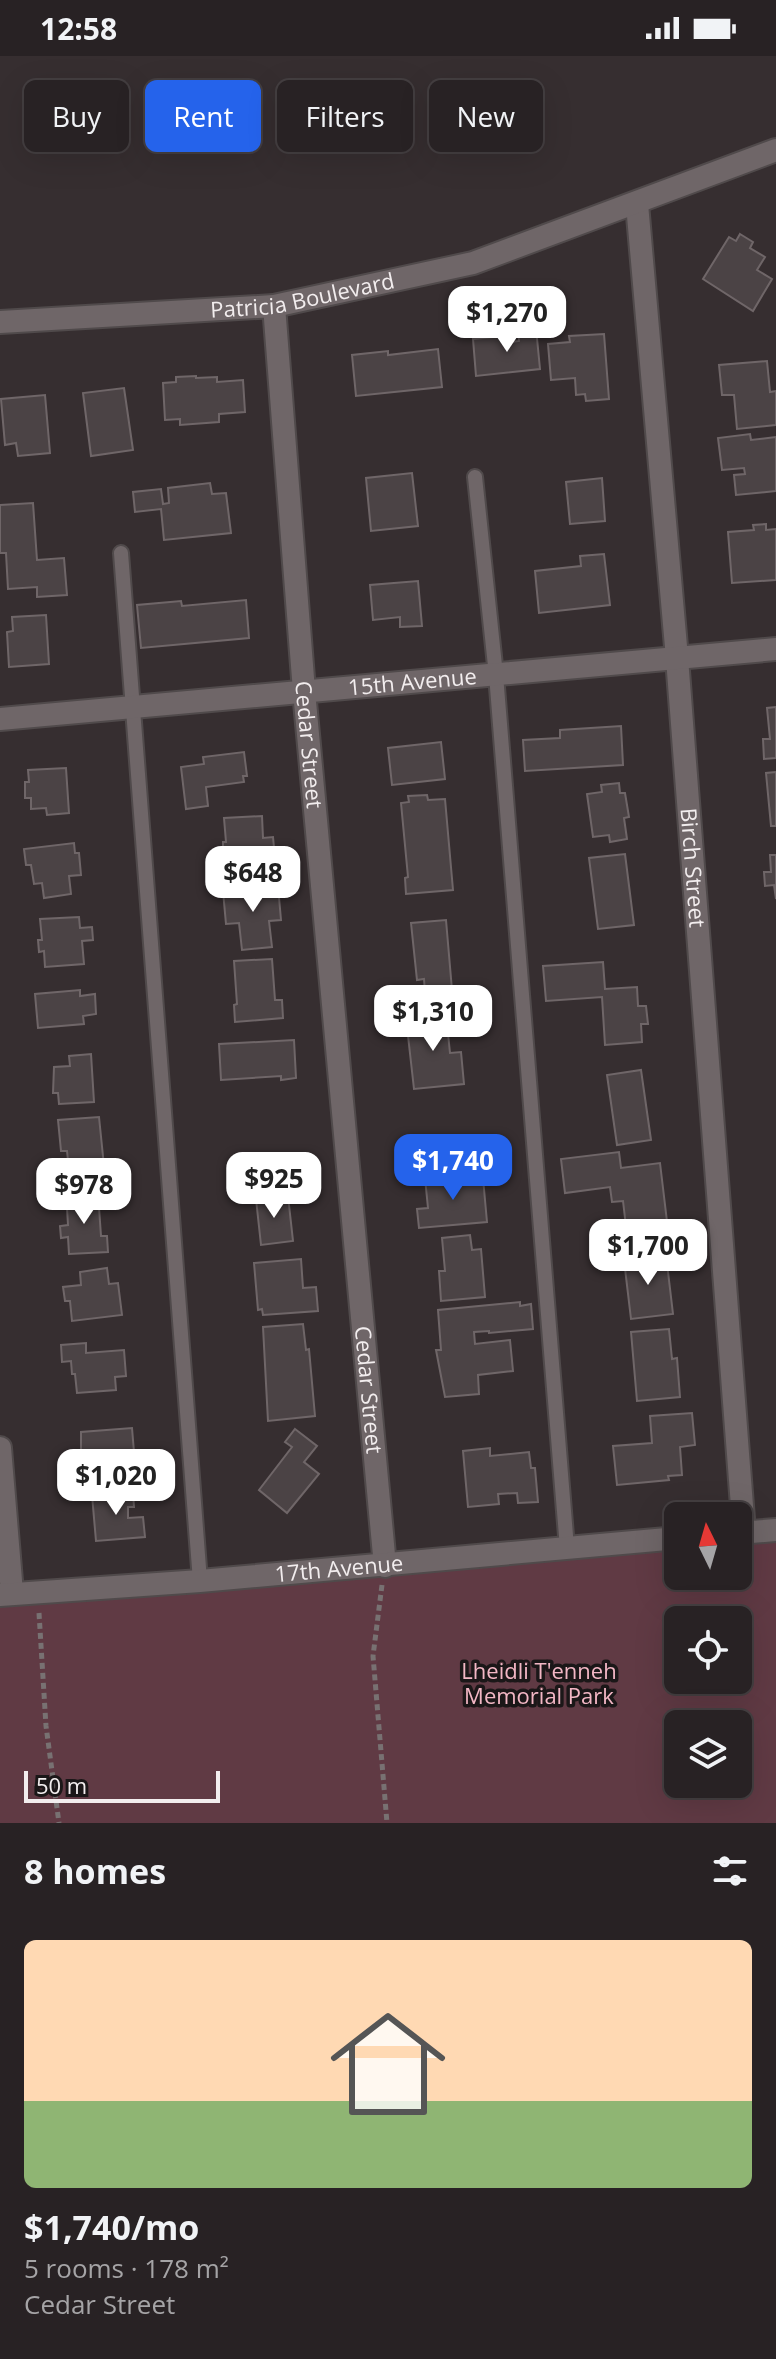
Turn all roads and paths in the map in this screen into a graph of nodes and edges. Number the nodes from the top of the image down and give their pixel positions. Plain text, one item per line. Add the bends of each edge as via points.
1 (776, 150) edge
2 (637, 204) junction
3 (274, 306) junction
4 (0, 322) edge
5 (475, 477) dead end
6 (121, 553) dead end
7 (776, 649) edge
8 (677, 658) junction
9 (496, 675) junction
10 (304, 691) junction
11 (133, 706) junction
12 (0, 719) edge
13 (0, 1448) edge
14 (739, 1502) edge
15 (776, 1530) edge
16 (752, 1532) edge
17 (664, 1539) edge
18 (567, 1548) junction
19 (385, 1566) junction
20 (200, 1581) junction
21 (37, 1592) junction
22 (6, 1594) edge
23 (59, 1823) edge
24 (387, 1823) edge

1 - 2 street, Patricia Boulevard
2 - 3 street, Patricia Boulevard via 473,263
2 - 8 street, Birch Street
3 - 4 street, Patricia Boulevard
3 - 10 street, Cedar Street
5 - 9 lane
6 - 11 lane
7 - 8 street, 15th Avenue
8 - 9 street, 15th Avenue
8 - 14 street, Birch Street
9 - 10 street, 15th Avenue
9 - 18 lane
10 - 11 street, 15th Avenue
10 - 19 street, Cedar Street
11 - 12 street, 15th Avenue
11 - 20 lane
13 - 22 street
15 - 16 street
17 - 18 street, 17th Avenue
18 - 19 street, 17th Avenue
19 - 20 street, 17th Avenue
19 - 24 path via 373,1656
20 - 21 street, 17th Avenue
21 - 22 street, 17th Avenue
21 - 23 path

